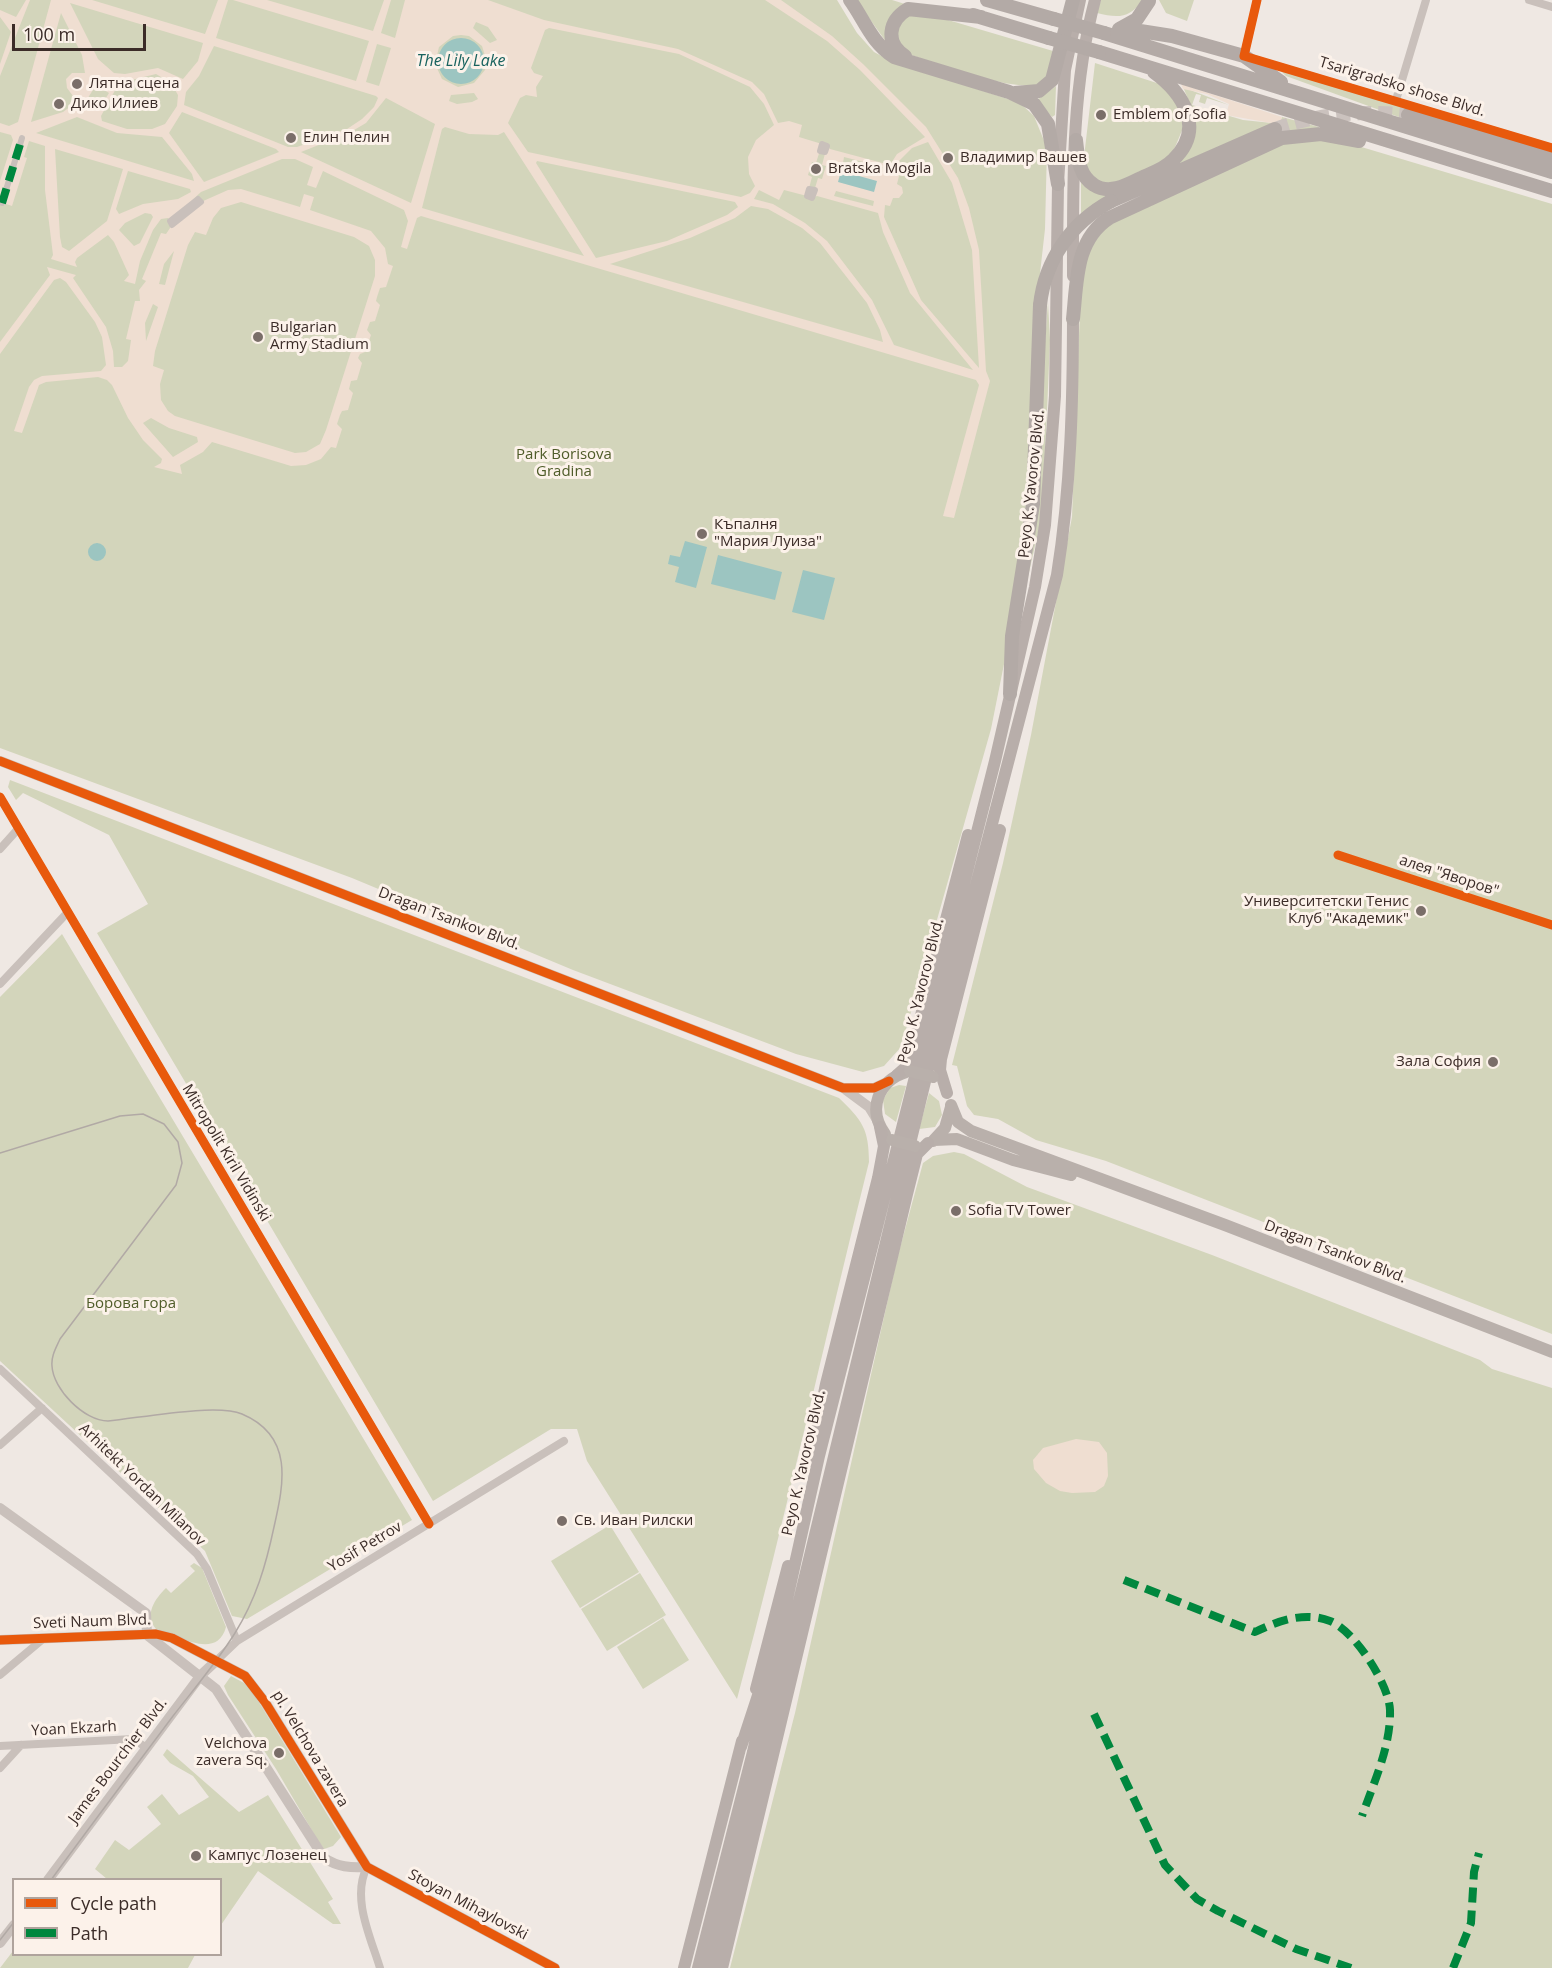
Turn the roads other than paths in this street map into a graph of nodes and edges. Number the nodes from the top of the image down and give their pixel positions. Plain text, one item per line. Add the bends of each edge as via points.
1 (850, 0) edge
2 (923, 0) edge
3 (987, 0) edge
4 (1095, 0) edge
5 (1150, 0) edge
6 (1426, 0) edge
7 (1529, 0) edge
8 (1077, 2) edge
9 (1257, 2) edge
10 (1552, 7) edge
11 (981, 17) junction
12 (1121, 28) junction
13 (1104, 33) junction
14 (1172, 36) junction
15 (1244, 56) junction
16 (920, 65) junction
17 (1145, 66) junction
18 (1294, 90) junction
19 (1009, 92) junction
20 (1396, 100) junction
21 (1408, 115) tunnel mouth
22 (1275, 129) tunnel mouth
23 (22, 138) dead end
24 (1076, 140) junction
25 (1552, 148) edge
26 (1432, 154) junction
27 (1552, 159) edge
28 (1552, 172) edge
29 (1058, 184) junction
30 (1552, 191) edge
31 (2, 203) dead end
32 (170, 220) joint
33 (1073, 319) junction
34 (1010, 694) junction
35 (0, 761) edge
36 (995, 761) junction
37 (1010, 765) junction
38 (0, 797) edge
39 (18, 829) junction
40 (0, 849) edge
41 (68, 913) junction
42 (0, 984) edge
43 (893, 1078) junction
44 (843, 1088) junction
45 (949, 1099) junction
46 (879, 1124) junction
47 (931, 1142) junction
48 (1106, 1182) junction
49 (1552, 1352) edge
50 (0, 1369) edge
51 (42, 1408) junction
52 (564, 1441) dead end
53 (0, 1445) edge
54 (0, 1508) edge
55 (800, 1519) junction
56 (429, 1524) junction
57 (827, 1525) junction
58 (792, 1613) junction
59 (147, 1635) junction
60 (43, 1639) junction
61 (0, 1640) edge
62 (237, 1641) junction
63 (215, 1662) junction
64 (0, 1675) edge
65 (201, 1675) junction
66 (21, 1745) junction
67 (0, 1746) edge
68 (741, 1747) junction
69 (147, 1748) junction
70 (774, 1758) junction
71 (0, 1768) edge
72 (366, 1868) junction
73 (50, 1878) edge
74 (724, 1891) junction
75 (12, 1928) edge
76 (0, 1943) edge
77 (380, 1968) edge
78 (555, 1968) edge
79 (684, 1968) edge
80 (698, 1968) edge
81 (710, 1968) edge
82 (722, 1968) edge

1 - 16 highway via 869,34 882,48 894,57
2 - 11 highway
3 - 13 highway, bridge
4 - 24 main road, Peyo K. Yavorov Blvd. via 1080,82
5 - 12 highway via 1137,19
5 - 14 highway via 1151,21
6 - 20 street
7 - 10 street
8 - 19 highway via 1052,80 1039,91
8 - 29 main road, Peyo K. Yavorov Blvd. via 1065,70
9 - 15 street
11 - 16 highway via 913,8 902,13 893,24 892,42 902,55
11 - 17 highway, bridge
12 - 13 highway
12 - 14 highway
13 - 18 highway
14 - 15 highway
15 - 18 highway
15 - 20 street, Tsarigradsko shose Blvd.
16 - 19 highway
17 - 24 highway via 1172,85 1186,108 1188,134 1173,160 1121,187 1104,189 1092,184 1084,174
17 - 26 highway
18 - 28 highway
19 - 29 highway via 1034,104 1045,118
20 - 25 street, Tsarigradsko shose Blvd.
21 - 27 highway
22 - 34 highway, bridge via 1111,201 1086,217 1060,248 1046,277 1040,305 1033,504 1012,636
23 - 31 street
24 - 33 main road, Peyo K. Yavorov Blvd.
26 - 30 highway
26 - 33 highway via 1321,134 1282,138 1252,150 1098,226 1081,257
29 - 34 main road, Peyo K. Yavorov Blvd. via 1055,396 1048,502 1035,587
32 - 32 street via 172,225 201,202 191,202
33 - 37 main road, Peyo K. Yavorov Blvd. via 1073,399 1065,525 1057,575
34 - 36 main road, Peyo K. Yavorov Blvd.
35 - 44 street, Dragan Tsankov Blvd.
36 - 43 main road via 982,786 912,1050 905,1068
36 - 58 main road, Peyo K. Yavorov Blvd. via 819,1456
37 - 45 main road via 992,867 941,1059 940,1070
37 - 58 main road, Peyo K. Yavorov Blvd. via 927,1075
38 - 39 street, Mitropolit Kiril Vidinski
39 - 40 street
39 - 41 street, Mitropolit Kiril Vidinski
41 - 42 street
41 - 56 street, Mitropolit Kiril Vidinski
43 - 44 street, Dragan Tsankov Blvd. via 874,1088
43 - 45 main road, bridge via 910,1071 933,1077
43 - 46 main road via 877,1098
44 - 46 street, Dragan Tsankov Blvd. via 869,1107
45 - 47 main road via 948,1124
45 - 48 main road, Dragan Tsankov Blvd. via 958,1122 971,1131
46 - 47 main road, bridge via 892,1140 915,1146
46 - 55 main road via 884,1146 878,1178 826,1384
47 - 48 main road, Dragan Tsankov Blvd. via 957,1139 1044,1169
47 - 57 main road via 917,1154
48 - 49 main road, Dragan Tsankov Blvd.
50 - 51 street, Arhitekt Yordan Milanov
51 - 53 street
51 - 62 street, Arhitekt Yordan Milanov via 197,1554
52 - 56 street, Yosif Petrov
54 - 59 street via 146,1613
55 - 58 main road
55 - 68 main road
56 - 62 street, Yosif Petrov
57 - 58 main road
57 - 70 main road
58 - 68 main road
58 - 70 main road
58 - 74 main road, Peyo K. Yavorov Blvd.
59 - 60 street, Sveti Naum Blvd.
59 - 63 street, Sveti Naum Blvd. via 172,1638
59 - 65 street, Sveti Naum Blvd.
60 - 61 street, Sveti Naum Blvd.
60 - 64 street
62 - 63 street, Yosif Petrov
63 - 65 street, James Bourchier Blvd.
63 - 72 street, pl. Velchova zavera via 246,1676
65 - 69 street, James Bourchier Blvd.
65 - 72 street via 231,1710 324,1858 350,1868
66 - 67 street, Yoan Ekzarh
66 - 69 street, Yoan Ekzarh via 133,1739
66 - 71 street
68 - 79 main road
69 - 73 street, James Bourchier Blvd.
70 - 82 main road
72 - 77 street via 360,1887 362,1905
72 - 78 street, Stoyan Mihaylovski
74 - 80 main road, Peyo K. Yavorov Blvd.
74 - 81 main road, Peyo K. Yavorov Blvd.
75 - 76 street

